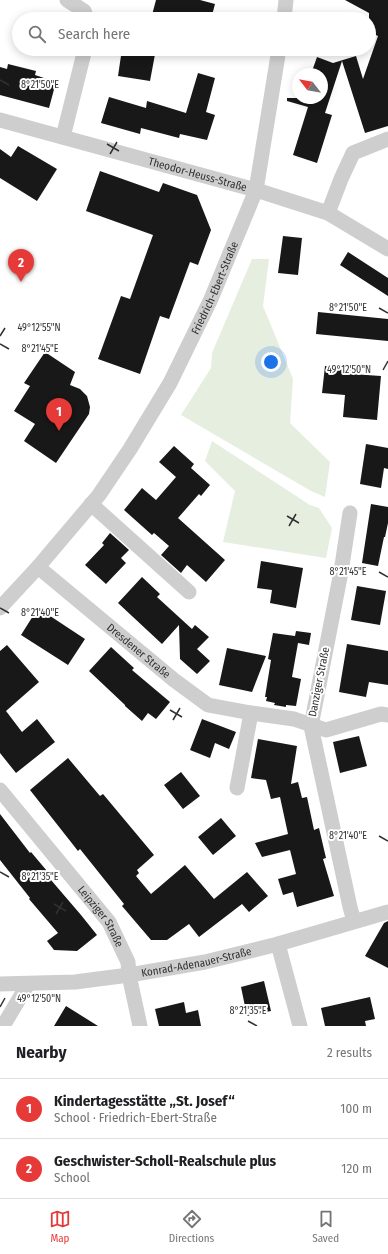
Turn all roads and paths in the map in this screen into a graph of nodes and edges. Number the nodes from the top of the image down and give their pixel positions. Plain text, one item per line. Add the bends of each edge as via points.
1 (67, 0) edge
2 (286, 0) edge
3 (84, 12) edge
4 (285, 12) edge
5 (83, 56) edge
6 (278, 56) edge
7 (0, 120) edge
8 (62, 137) junction
9 (388, 139) edge
10 (256, 190) junction
11 (328, 213) junction
12 (388, 249) edge
13 (91, 504) junction
14 (350, 512) dead end
15 (38, 567) junction
16 (189, 592) dead end
17 (0, 608) edge
18 (251, 713) junction
19 (388, 715) edge
20 (311, 726) junction
21 (237, 788) dead end
22 (0, 790) edge
23 (388, 912) edge
24 (354, 921) junction
25 (278, 944) junction
26 (129, 975) junction
27 (0, 984) edge
28 (28, 984) junction
29 (2, 1026) edge
30 (140, 1026) edge
31 (300, 1026) edge

1 - 3 street
2 - 4 street
5 - 8 street
6 - 10 street, Friedrich-Ebert-Straße
7 - 8 street, Theodor-Heuss-Straße
8 - 10 street, Theodor-Heuss-Straße
9 - 11 street via 353,153
10 - 11 street, Theodor-Heuss-Straße
10 - 13 street, Friedrich-Ebert-Straße via 211,299 170,383 130,449
11 - 12 street, Theodor-Heuss-Straße
13 - 15 street, Friedrich-Ebert-Straße
13 - 16 street
14 - 20 street, Danziger Straße
15 - 17 street, Friedrich-Ebert-Straße
15 - 18 street, Dresdener Straße via 174,680 208,705
18 - 20 street, Dresdener Straße via 294,719
18 - 21 street
19 - 20 street, Dresdener Straße via 381,714 326,730
20 - 24 street, Danziger Straße
22 - 26 street, Leipziger Straße via 110,922 128,962
23 - 24 street, Konrad-Adenauer-Straße
24 - 25 street, Konrad-Adenauer-Straße
25 - 26 street, Konrad-Adenauer-Straße via 205,962
25 - 31 street
26 - 28 street, Konrad-Adenauer-Straße via 75,982
26 - 30 street, Leipziger Straße
27 - 28 street, Konrad-Adenauer-Straße
28 - 29 street

